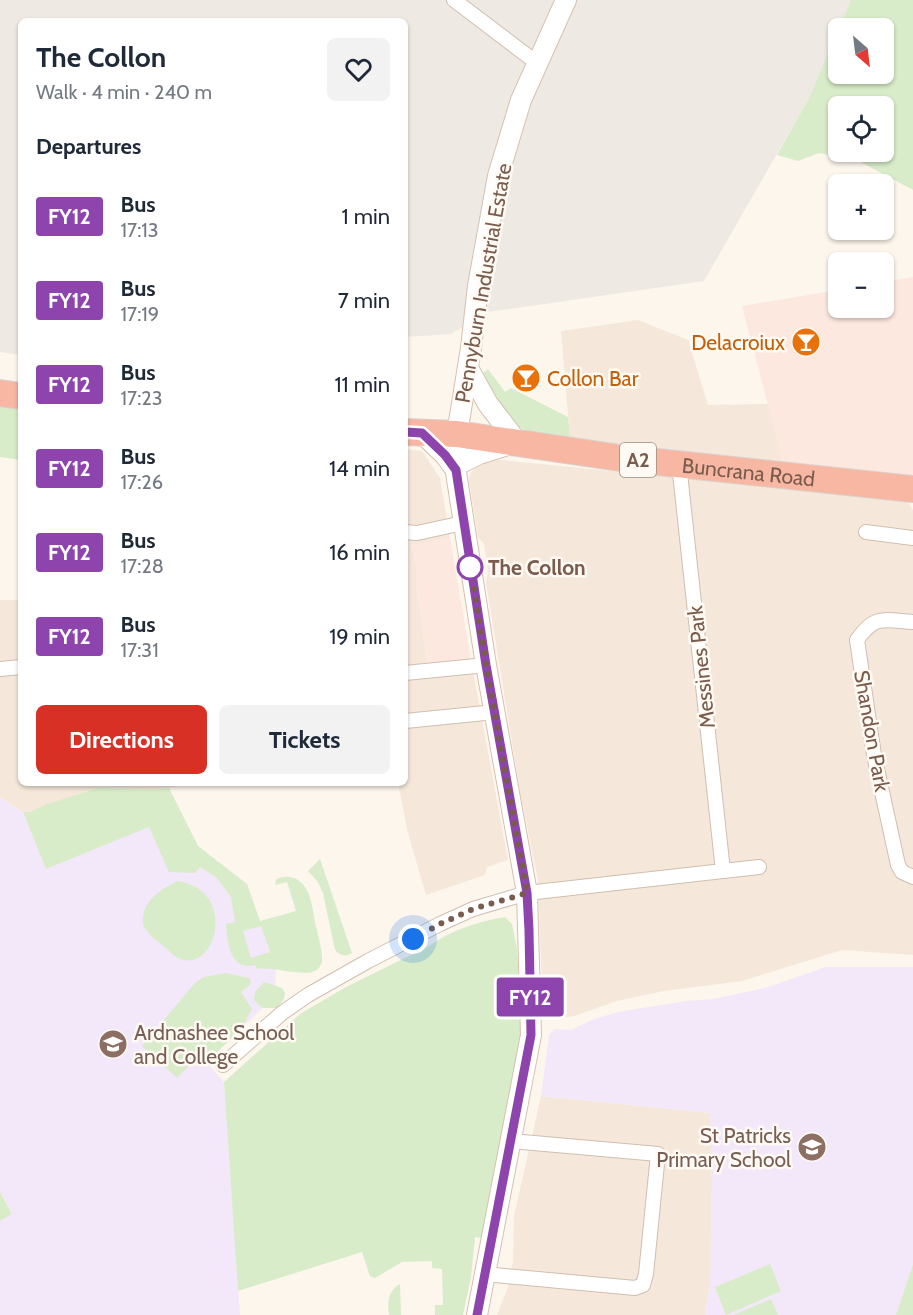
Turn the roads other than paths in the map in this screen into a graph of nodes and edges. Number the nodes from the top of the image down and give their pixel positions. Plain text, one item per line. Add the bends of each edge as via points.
1 (454, 0) edge
2 (566, 0) edge
3 (537, 63) junction
4 (468, 368) junction
5 (0, 393) edge
6 (18, 396) edge
7 (413, 432) edge
8 (457, 434) junction
9 (516, 443) junction
10 (679, 464) junction
11 (456, 468) junction
12 (913, 489) edge
13 (463, 523) junction
14 (408, 532) edge
15 (866, 532) dead end
16 (913, 538) edge
17 (913, 622) edge
18 (486, 665) junction
19 (18, 667) edge
20 (0, 669) edge
21 (408, 673) edge
22 (495, 712) junction
23 (408, 721) edge
24 (759, 867) dead end
25 (723, 871) junction
26 (913, 877) edge
27 (527, 893) junction
28 (223, 1065) dead end
29 (512, 1141) junction
30 (484, 1274) junction
31 (477, 1315) edge

1 - 3 street
2 - 3 main road, Pennyburn Industrial Estate
3 - 4 main road, Pennyburn Industrial Estate via 521,100 498,176
4 - 8 main road, Pennyburn Industrial Estate
4 - 9 main road
5 - 6 highway
7 - 8 highway, Buncrana Road / A2
7 - 11 main road
8 - 9 highway, Buncrana Road / A2
8 - 11 main road, Pennyburn Industrial Estate
9 - 10 highway, Buncrana Road / A2
9 - 11 main road via 479,454
10 - 12 highway, Buncrana Road / A2
10 - 25 street, Messines Park
11 - 13 main road, Pennyburn Industrial Estate
13 - 14 street
13 - 18 main road, Pennyburn Industrial Estate
15 - 16 street
17 - 26 street, Shandon Park via 879,620 866,627 857,640 874,755 898,865
18 - 21 street
18 - 22 main road, Pennyburn Industrial Estate
19 - 20 street
22 - 23 street
22 - 27 main road, Pennyburn Industrial Estate
24 - 25 street
25 - 27 street
27 - 28 street via 473,909 336,978 282,1013
27 - 29 main road, Pennyburn Industrial Estate via 531,1035
29 - 30 main road, Pennyburn Industrial Estate
29 - 30 street via 658,1154 646,1274 643,1285 635,1288
30 - 31 main road, Pennyburn Industrial Estate

